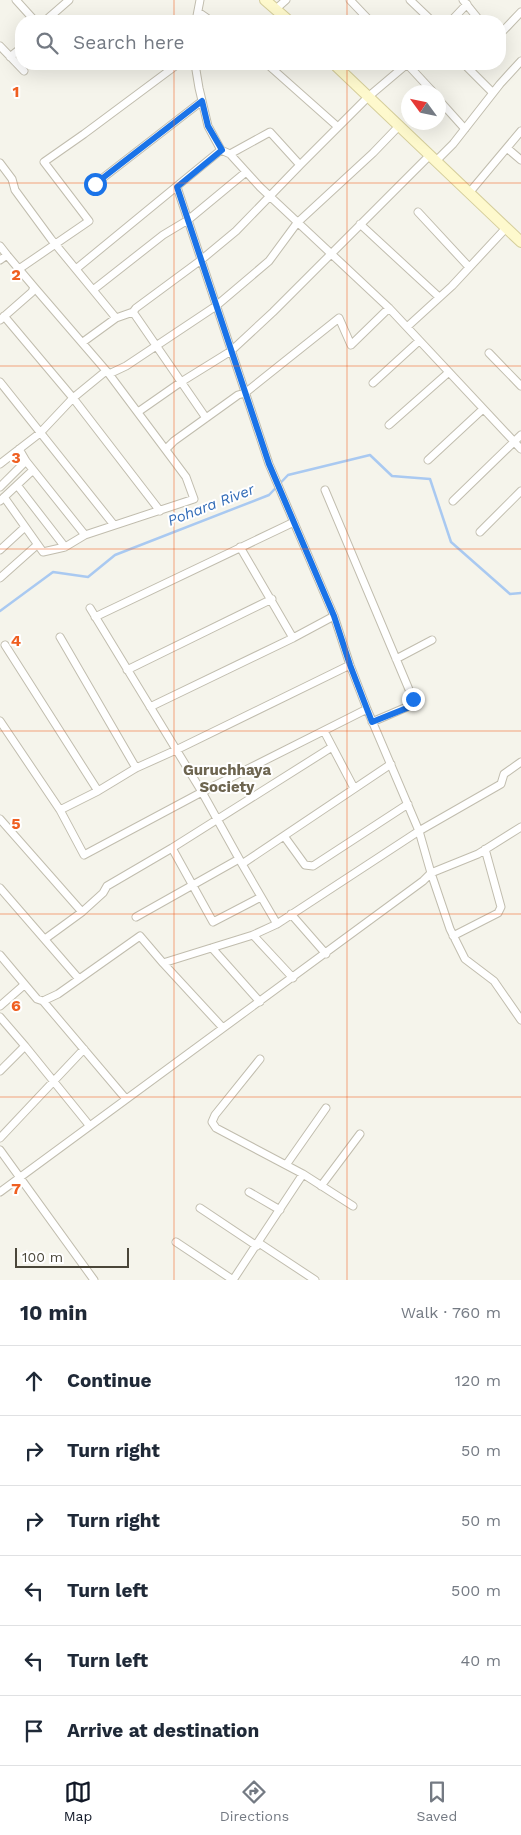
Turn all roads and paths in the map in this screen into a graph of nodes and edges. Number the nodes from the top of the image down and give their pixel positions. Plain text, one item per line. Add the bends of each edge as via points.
1 (16, 0) edge
2 (69, 0) edge
3 (200, 0) edge
4 (265, 0) edge
5 (286, 0) edge
6 (350, 0) edge
7 (410, 0) edge
8 (465, 2) edge
9 (276, 9) junction
10 (198, 12) junction
11 (521, 12) edge
12 (30, 15) edge
13 (52, 15) edge
14 (197, 15) edge
15 (202, 15) edge
16 (282, 15) edge
17 (364, 15) edge
18 (426, 15) edge
19 (455, 15) edge
20 (475, 15) edge
21 (506, 28) edge
22 (0, 46) edge
23 (15, 53) edge
24 (10, 57) junction
25 (521, 61) edge
26 (15, 62) edge
27 (170, 70) edge
28 (196, 70) edge
29 (274, 70) edge
30 (340, 70) edge
31 (400, 70) edge
32 (413, 70) edge
33 (470, 70) edge
34 (426, 85) edge
35 (492, 92) junction
36 (368, 96) junction
37 (202, 101) junction
38 (446, 108) edge
39 (399, 126) junction
40 (338, 127) junction
41 (466, 129) junction
42 (521, 131) edge
43 (508, 149) junction
44 (222, 150) junction
45 (230, 154) junction
46 (433, 158) junction
47 (521, 160) edge
48 (0, 163) edge
49 (300, 165) junction
50 (246, 172) junction
51 (95, 184) dead end
52 (177, 187) junction
53 (469, 193) junction
54 (269, 195) junction
55 (418, 212) dead end
56 (188, 220) junction
57 (297, 223) junction
58 (360, 224) junction
59 (506, 228) junction
60 (521, 242) edge
61 (55, 243) junction
62 (0, 246) edge
63 (330, 254) junction
64 (7, 255) junction
65 (0, 260) edge
66 (201, 260) junction
67 (469, 267) junction
68 (19, 269) junction
69 (76, 269) junction
70 (34, 287) junction
71 (93, 290) junction
72 (439, 297) junction
73 (216, 306) junction
74 (389, 308) junction
75 (133, 312) junction
76 (2, 318) edge
77 (116, 318) junction
78 (406, 327) junction
79 (419, 341) junction
80 (83, 342) junction
81 (156, 346) junction
82 (231, 351) junction
83 (489, 353) dead end
84 (449, 372) junction
85 (108, 373) junction
86 (0, 382) edge
87 (181, 382) junction
88 (373, 383) dead end
89 (521, 386) edge
90 (245, 393) junction
91 (73, 398) junction
92 (484, 409) junction
93 (138, 412) junction
94 (206, 418) junction
95 (389, 425) dead end
96 (40, 433) junction
97 (521, 436) edge
98 (514, 442) junction
99 (18, 449) junction
100 (166, 449) junction
101 (521, 449) edge
102 (428, 460) dead end
103 (26, 461) junction
104 (0, 464) edge
105 (33, 470) junction
106 (17, 485) junction
107 (0, 486) edge
108 (325, 490) dead end
109 (521, 491) edge
110 (2, 499) edge
111 (453, 501) dead end
112 (160, 510) junction
113 (294, 522) junction
114 (114, 525) junction
115 (25, 527) junction
116 (480, 532) dead end
117 (85, 535) junction
118 (37, 545) junction
119 (65, 547) junction
120 (240, 547) junction
121 (0, 550) edge
122 (0, 578) edge
123 (272, 600) junction
124 (90, 608) dead end
125 (95, 616) junction
126 (334, 616) junction
127 (60, 636) dead end
128 (293, 638) junction
129 (432, 640) dead end
130 (5, 645) dead end
131 (396, 659) junction
132 (350, 665) junction
133 (127, 670) junction
134 (150, 707) junction
135 (367, 709) junction
136 (0, 721) edge
137 (372, 722) junction
138 (324, 731) junction
139 (332, 747) junction
140 (176, 750) junction
141 (521, 762) edge
142 (391, 764) junction
143 (136, 768) junction
144 (354, 788) junction
145 (98, 791) junction
146 (202, 792) junction
147 (408, 804) junction
148 (60, 810) junction
149 (0, 819) edge
150 (218, 820) junction
151 (521, 827) edge
152 (419, 831) junction
153 (284, 836) junction
154 (172, 848) junction
155 (485, 849) junction
156 (240, 862) junction
157 (431, 873) junction
158 (193, 886) junction
159 (0, 888) edge
160 (261, 897) junction
161 (82, 912) junction
162 (291, 914) junction
163 (136, 917) dead end
164 (277, 924) junction
165 (253, 935) junction
166 (453, 936) junction
167 (45, 939) junction
168 (212, 948) junction
169 (326, 954) junction
170 (0, 955) edge
171 (163, 963) junction
172 (293, 978) junction
173 (79, 979) junction
174 (24, 985) junction
175 (43, 1001) junction
176 (260, 1002) junction
177 (0, 1006) edge
178 (0, 1017) edge
179 (521, 1020) edge
180 (223, 1028) junction
181 (24, 1046) junction
182 (84, 1049) junction
183 (260, 1059) dead end
184 (0, 1072) edge
185 (54, 1081) junction
186 (126, 1099) junction
187 (326, 1108) dead end
188 (89, 1125) junction
189 (360, 1134) dead end
190 (0, 1138) edge
191 (0, 1150) edge
192 (286, 1165) junction
193 (303, 1174) junction
194 (20, 1176) junction
195 (321, 1186) junction
196 (0, 1192) edge
197 (249, 1192) dead end
198 (352, 1206) dead end
199 (200, 1208) dead end
200 (280, 1210) junction
201 (176, 1242) dead end
202 (258, 1244) junction
203 (235, 1279) edge
204 (94, 1280) edge
205 (315, 1280) edge

1 - 12 street
2 - 13 street
3 - 10 street
4 - 9 street
5 - 9 street
6 - 17 street
7 - 18 street
8 - 19 street
8 - 20 street
9 - 16 street
10 - 14 street
10 - 15 street
11 - 21 street
22 - 24 street
23 - 24 street
24 - 26 street
25 - 35 street
27 - 61 street via 44,162 89,220
28 - 37 street
29 - 40 street
30 - 36 street
31 - 36 street
32 - 34 street
33 - 35 street
35 - 41 street
36 - 39 street
36 - 40 street
37 - 44 street via 208,126
37 - 51 street
38 - 41 street
39 - 46 street
39 - 57 street
40 - 49 street
41 - 46 street
42 - 43 street
43 - 47 street
43 - 53 street
44 - 45 street
44 - 52 street
45 - 49 street via 270,132
45 - 50 street
46 - 53 street
46 - 58 street
48 - 61 street via 12,179 15,190
49 - 54 street
50 - 54 street
50 - 56 street
52 - 56 street
52 - 69 street
53 - 59 street
54 - 57 street
54 - 66 street via 236,231
55 - 67 street
56 - 66 street
56 - 71 street via 163,234
57 - 63 street
57 - 73 street via 269,261
58 - 63 street
58 - 72 street
59 - 60 street
59 - 67 street
61 - 68 street
61 - 69 street
62 - 64 street
63 - 74 street
63 - 82 street
64 - 65 street
64 - 68 street
66 - 73 street
66 - 75 street
67 - 72 street
68 - 70 street
69 - 71 street
70 - 76 street
70 - 80 street
71 - 77 street
72 - 78 street
73 - 81 street
73 - 82 street
74 - 78 street
74 - 90 street via 350,345 339,318
75 - 77 street
75 - 81 street
76 - 91 street
77 - 80 street
78 - 79 street
79 - 84 street
79 - 88 street
80 - 85 street
81 - 85 street via 126,366
81 - 87 street
82 - 87 street
82 - 90 street
83 - 89 street
84 - 92 street
84 - 95 street
85 - 91 street
85 - 93 street
86 - 96 street
87 - 93 street
87 - 94 street
90 - 94 street
90 - 113 street via 269,464
91 - 96 street
91 - 112 street
92 - 98 street
92 - 102 street
93 - 100 street
94 - 100 street
96 - 99 street
96 - 114 street
97 - 98 street
98 - 101 street
98 - 111 street
99 - 103 street
99 - 104 street
100 - 112 street via 186,477 194,499
103 - 105 street
103 - 107 street
105 - 106 street
105 - 117 street
106 - 110 street
106 - 119 street
108 - 131 street
109 - 116 street
110 - 115 street
112 - 114 street
113 - 120 street
113 - 126 street
114 - 117 street
115 - 118 street
115 - 121 street
117 - 119 street
118 - 119 street via 42,552
118 - 122 street
120 - 123 street
120 - 125 street
123 - 128 street
123 - 133 street
124 - 125 street
125 - 133 street
126 - 128 street
126 - 132 street
127 - 143 street
128 - 134 street
129 - 131 street
130 - 145 street
131 - 137 street via 413,699 407,708
132 - 135 street
132 - 140 street
133 - 134 street
134 - 140 street
135 - 137 street
135 - 138 street
136 - 148 street
137 - 142 street
138 - 139 street
138 - 146 street
139 - 144 street
139 - 150 street
140 - 143 street
140 - 146 street
141 - 152 street via 504,774 501,784
142 - 144 street
142 - 147 street
143 - 145 street
144 - 153 street
145 - 148 street
146 - 148 street via 84,854
146 - 150 street
147 - 152 street
147 - 153 street via 313,866 306,865
149 - 161 street
150 - 154 street
150 - 156 street
151 - 155 street
152 - 157 street
152 - 162 street
153 - 156 street
154 - 158 street
154 - 161 street via 108,886
155 - 157 street
155 - 166 street via 501,907 498,913
156 - 158 street
156 - 160 street
157 - 166 street
157 - 169 street
158 - 160 street via 213,922
158 - 163 street
159 - 167 street
160 - 164 street
161 - 167 street
162 - 164 street
162 - 169 street
164 - 165 street
165 - 168 street
165 - 172 street
166 - 179 street via 465,959 494,981
167 - 173 street
168 - 171 street
168 - 176 street
169 - 172 street
170 - 174 street
171 - 173 street via 140,936
171 - 180 street
172 - 176 street
173 - 175 street
174 - 175 street via 37,1000
174 - 177 street
175 - 182 street
176 - 180 street
178 - 181 street
180 - 186 street
181 - 184 street
181 - 185 street
182 - 185 street
182 - 186 street
183 - 192 street via 212,1122 216,1128
185 - 188 street
185 - 190 street
186 - 188 street
187 - 192 street
188 - 194 street
189 - 195 street
191 - 194 street
192 - 193 street
193 - 195 street
193 - 200 street
194 - 196 street
194 - 204 street
195 - 198 street
197 - 200 street
199 - 202 street
200 - 202 street
201 - 203 street
202 - 203 street
202 - 205 street

